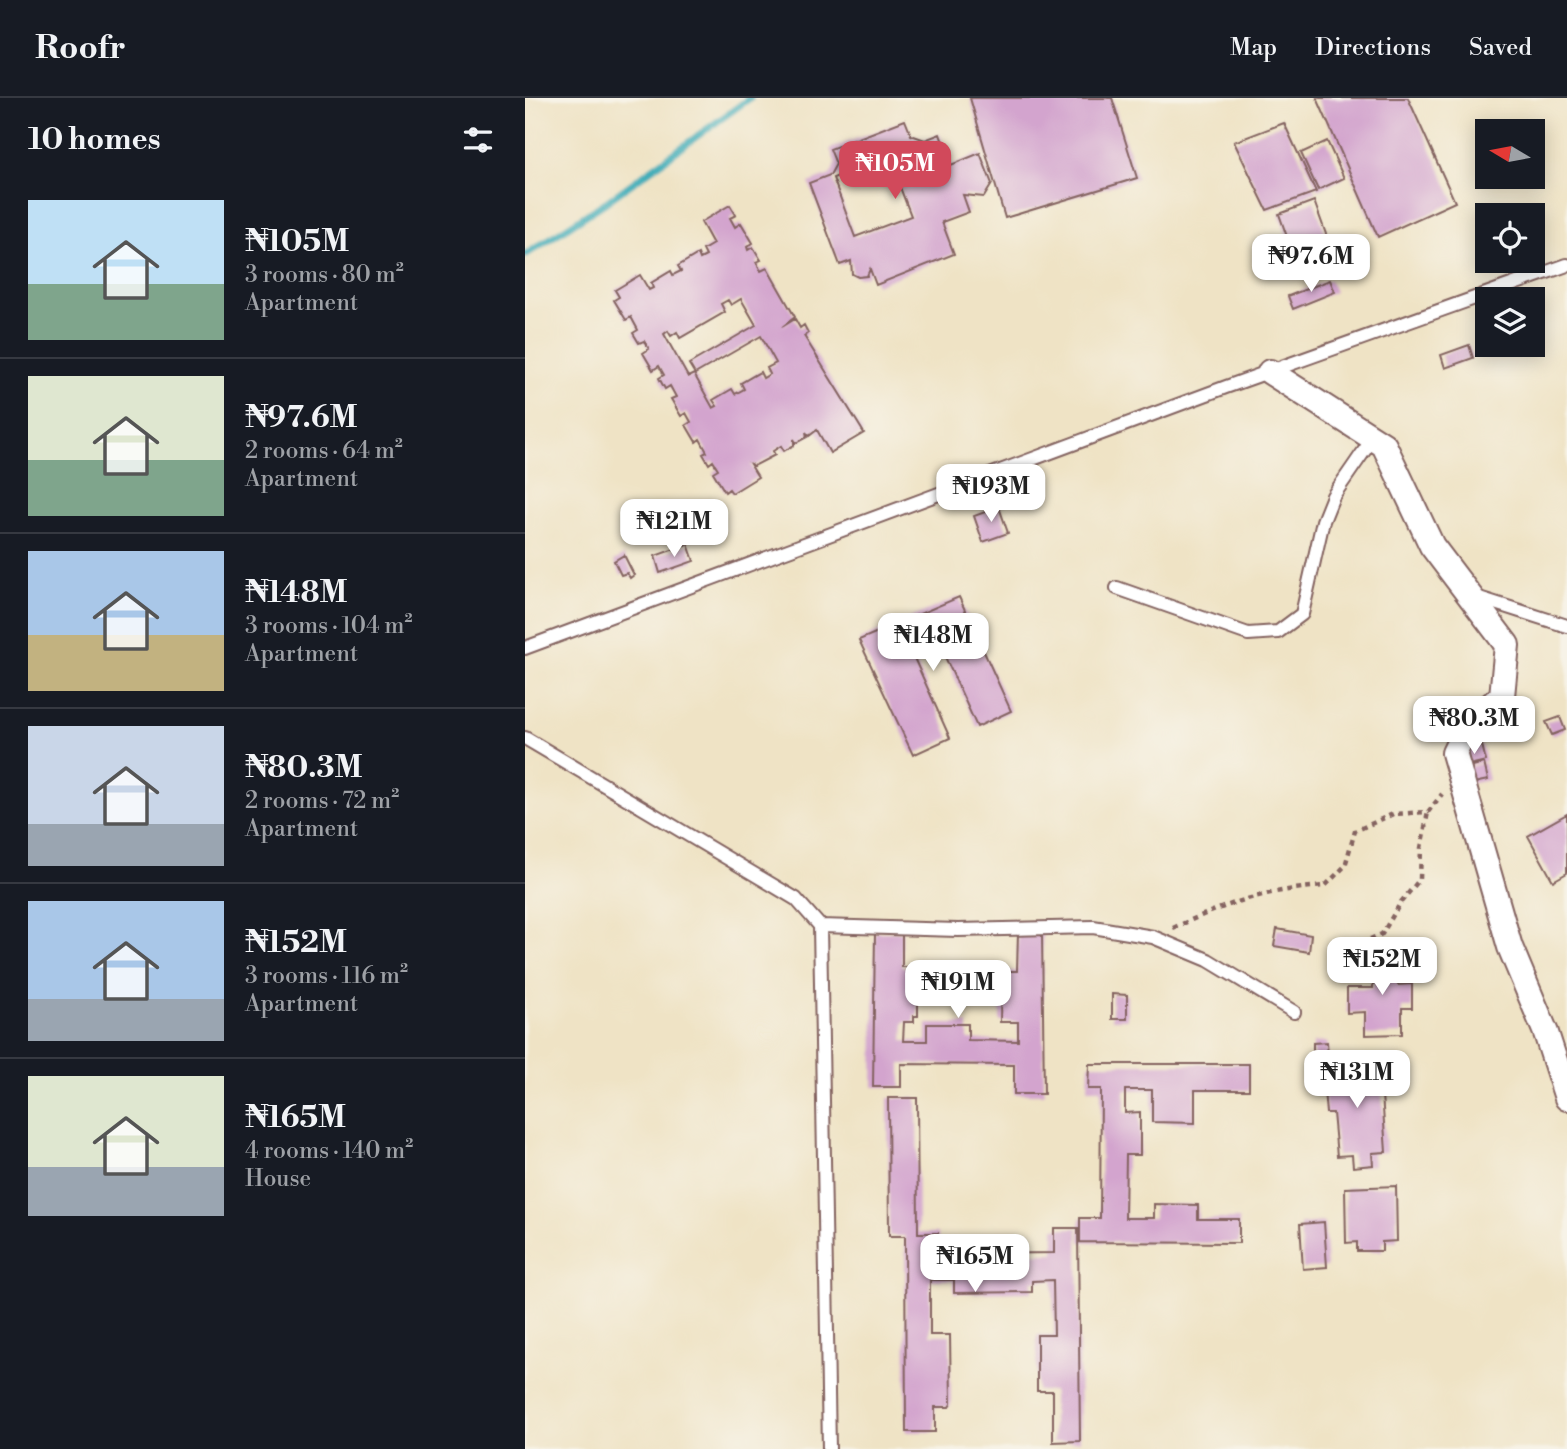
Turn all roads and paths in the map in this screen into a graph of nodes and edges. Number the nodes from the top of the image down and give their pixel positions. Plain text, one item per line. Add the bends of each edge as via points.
1 (1567, 265) edge
2 (1270, 372) junction
3 (1373, 438) junction
4 (1117, 588) dead end
5 (1469, 595) junction
6 (1567, 626) edge
7 (525, 648) edge
8 (525, 738) edge
9 (1454, 753) junction
10 (1428, 812) junction
11 (820, 926) junction
12 (1153, 937) junction
13 (1361, 943) dead end
14 (1294, 1012) dead end
15 (1567, 1098) edge
16 (829, 1449) edge

1 - 2 lane
2 - 3 street
2 - 7 lane
3 - 4 lane via 1333,496 1302,614 1278,632 1248,634
3 - 5 street via 1384,445 1433,546
5 - 6 lane
5 - 9 street via 1507,645 1502,696 1468,724
8 - 11 lane via 796,899
9 - 10 path via 1446,788
9 - 15 street via 1510,947
10 - 12 path via 1393,814 1355,831 1345,866 1325,886 1277,889 1225,905
10 - 13 path via 1420,879 1383,934
11 - 12 lane via 1093,928
11 - 16 lane
12 - 14 lane via 1209,960

